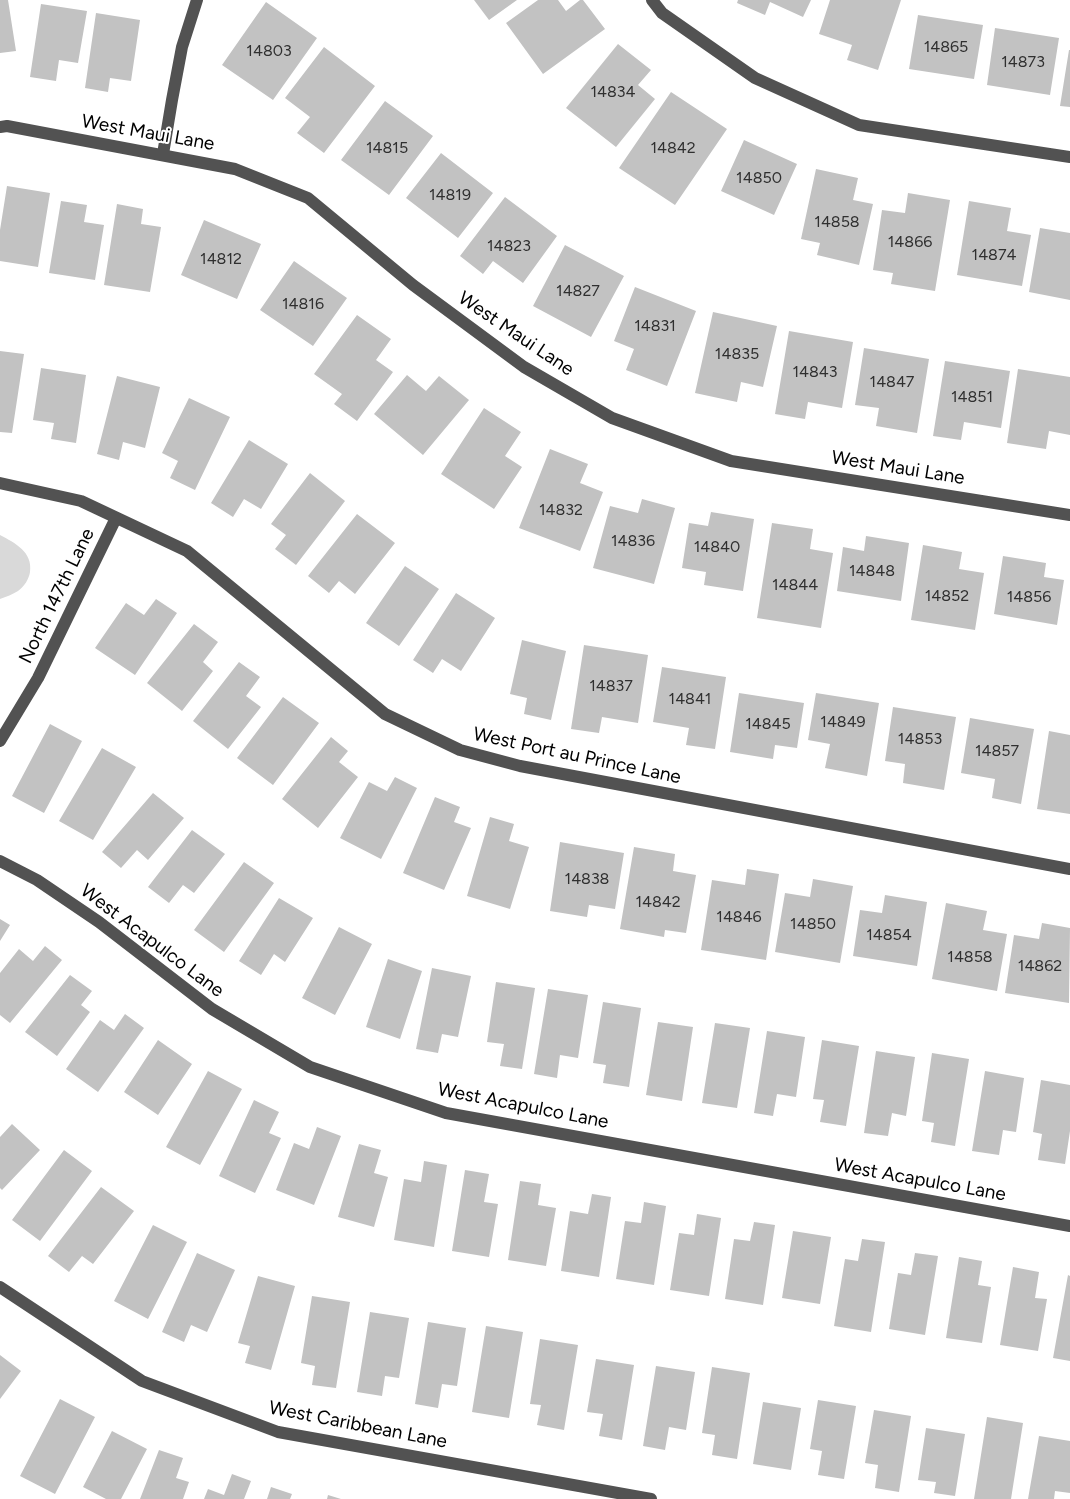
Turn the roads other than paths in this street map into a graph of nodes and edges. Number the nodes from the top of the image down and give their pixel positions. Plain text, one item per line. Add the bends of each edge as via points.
1 (197, 0) edge
2 (652, 0) edge
3 (0, 127) edge
4 (163, 154) junction
5 (1070, 157) edge
6 (0, 483) edge
7 (1070, 515) edge
8 (116, 518) junction
9 (0, 741) edge
10 (0, 861) edge
11 (1070, 870) edge
12 (1070, 1226) edge
13 (0, 1287) edge
14 (651, 1499) edge

1 - 4 street via 182,47
2 - 5 street via 662,13 755,78 859,125
3 - 4 street, West Maui Lane
4 - 7 street, West Maui Lane via 235,168 308,198 413,286 524,367 612,418 731,461
6 - 8 street, West Port au Prince Lane via 81,501
8 - 9 street, North 147th Lane via 38,678
8 - 11 street, West Port au Prince Lane via 187,551 385,714 460,750 520,766
10 - 12 street, West Acapulco Lane via 37,880 91,917 212,1009 310,1067 446,1113
13 - 14 street, West Caribbean Lane via 142,1381 278,1432

